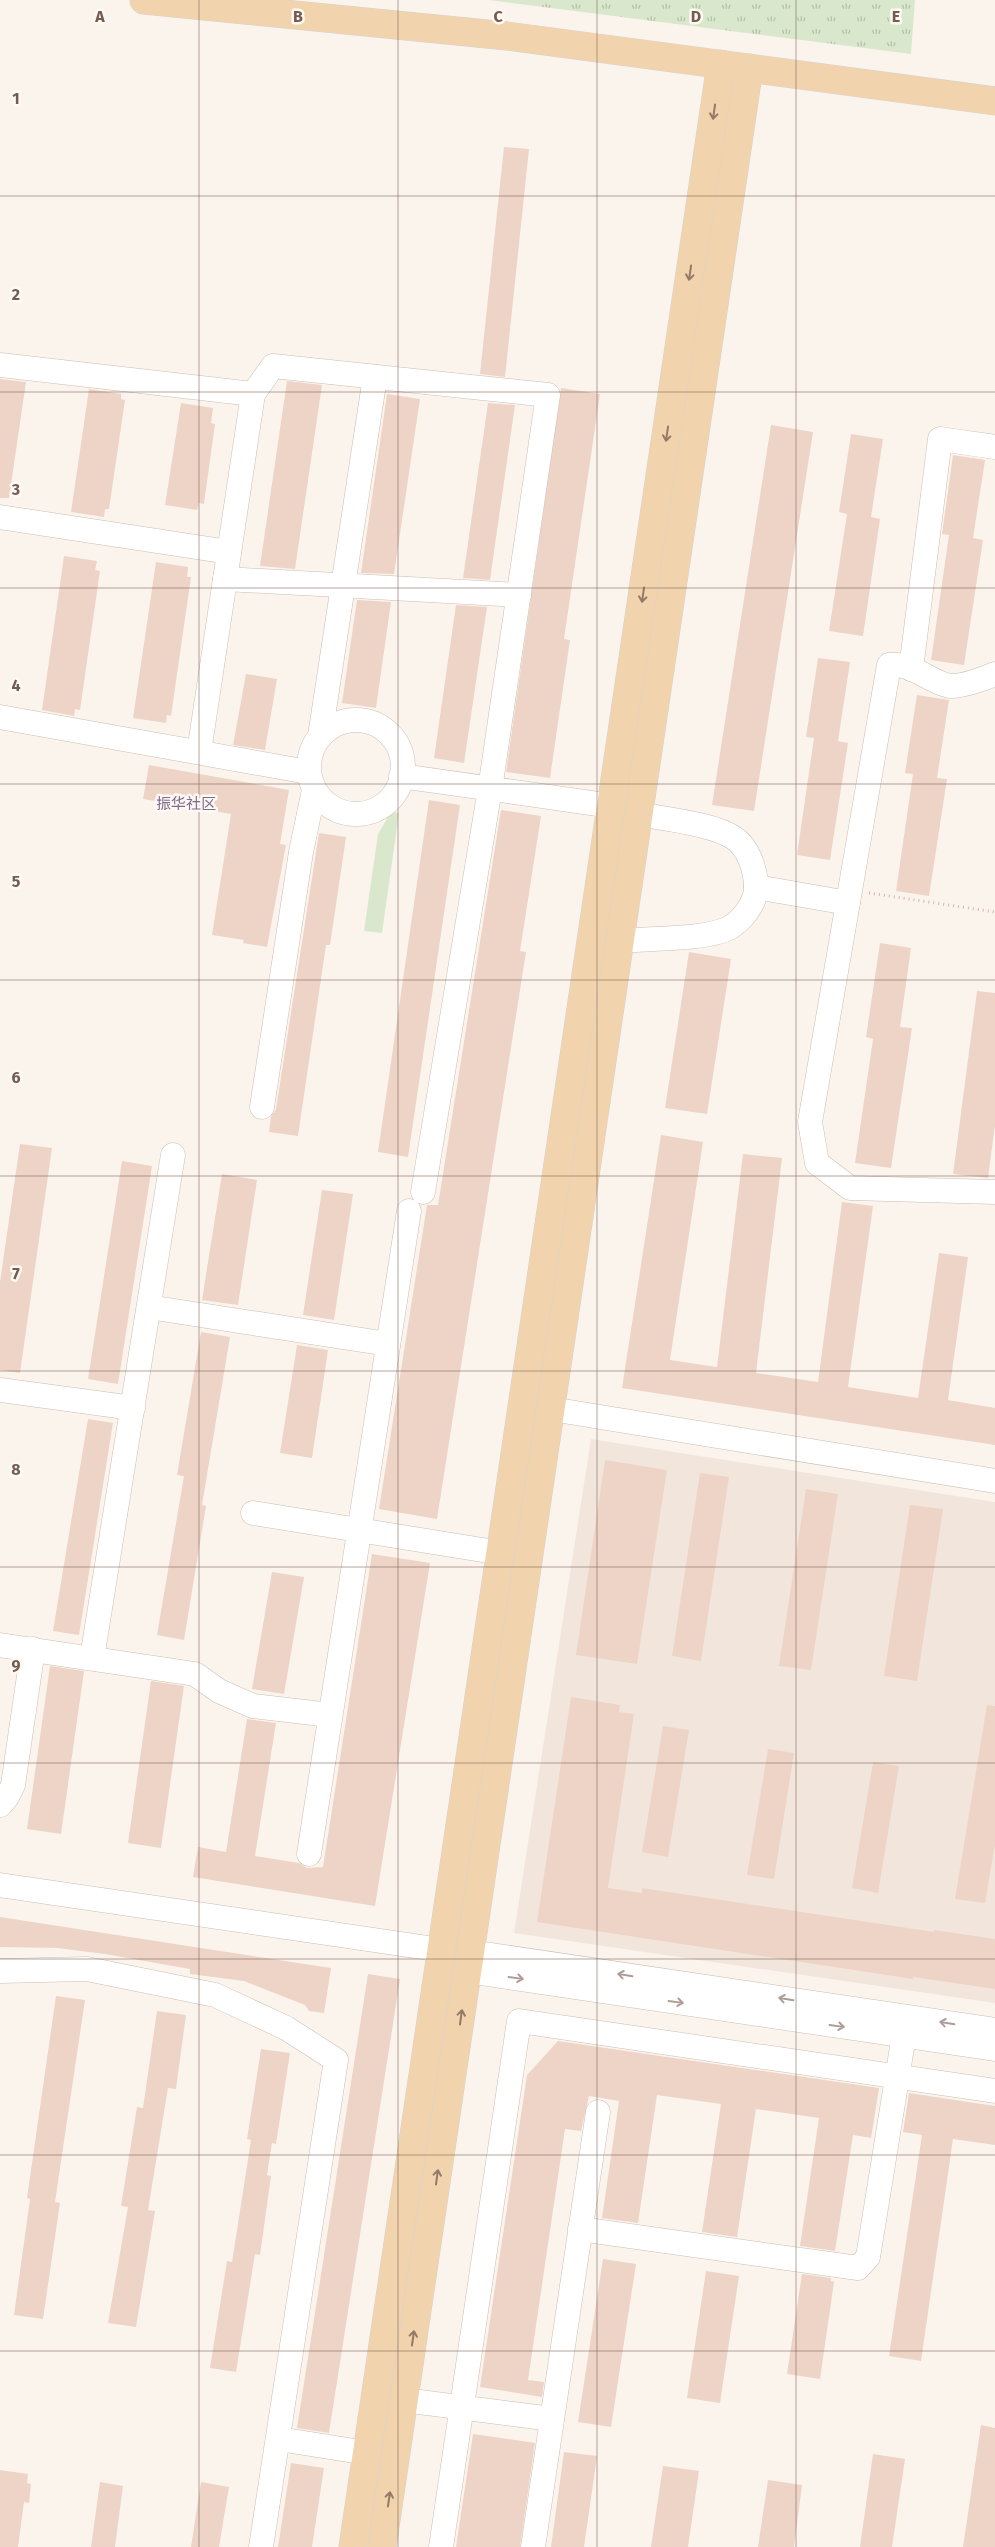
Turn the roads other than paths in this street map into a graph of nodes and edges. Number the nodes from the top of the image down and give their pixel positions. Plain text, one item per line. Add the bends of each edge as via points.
1 (144, 0) edge
2 (721, 64) junction
3 (749, 68) junction
4 (995, 101) edge
5 (0, 365) edge
6 (375, 377) junction
7 (253, 394) junction
8 (995, 447) edge
9 (0, 517) edge
10 (229, 552) junction
11 (225, 579) junction
12 (343, 585) junction
13 (519, 595) junction
14 (911, 669) junction
15 (995, 674) edge
16 (0, 717) edge
17 (320, 736) junction
18 (199, 752) junction
19 (401, 776) junction
20 (311, 781) junction
21 (490, 789) junction
22 (612, 806) junction
23 (639, 814) junction
24 (756, 887) junction
25 (849, 897) junction
26 (620, 941) junction
27 (262, 1107) dead end
28 (173, 1155) dead end
29 (995, 1192) edge
30 (150, 1307) junction
31 (388, 1344) junction
32 (0, 1390) edge
33 (132, 1408) junction
34 (551, 1409) junction
35 (995, 1481) edge
36 (253, 1513) dead end
37 (359, 1530) junction
38 (501, 1553) junction
39 (0, 1644) edge
40 (33, 1649) junction
41 (92, 1658) junction
42 (330, 1715) junction
43 (0, 1805) edge
44 (309, 1854) dead end
45 (0, 1885) edge
46 (442, 1950) junction
47 (469, 1961) junction
48 (0, 1970) edge
49 (995, 2030) edge
50 (904, 2035) junction
51 (995, 2049) edge
52 (897, 2075) junction
53 (995, 2091) edge
54 (598, 2112) dead end
55 (580, 2229) junction
56 (404, 2400) junction
57 (462, 2407) junction
58 (552, 2419) junction
59 (279, 2438) junction
60 (367, 2453) junction
61 (262, 2547) edge
62 (354, 2547) edge
63 (382, 2547) edge
64 (441, 2547) edge
65 (533, 2547) edge

1 - 2 main road via 507,36
2 - 3 main road
2 -> 22 main road
3 - 4 main road
3 - 23 main road
5 - 7 street
6 - 7 street via 273,366
6 - 12 street
6 - 13 street via 548,395
7 - 10 street
8 - 14 street via 940,439
9 - 10 street
10 - 11 street
11 - 12 street
11 - 18 street
12 - 13 street
12 - 17 street
13 - 21 street
14 - 15 street via 951,686
14 - 25 street via 899,664 889,665
16 - 18 street
17 - 19 street via 334,724 353,720 372,722 387,731 398,745 403,762
17 - 20 street via 310,753
18 - 20 street
19 - 20 street via 393,796 379,808 362,814 343,813 326,805
19 - 21 street
20 - 27 street
21 - 22 street
21 - 31 street
22 - 38 main road
23 - 24 street via 709,828 735,838 752,861
23 - 26 main road
24 - 25 street
24 - 26 street via 749,910 728,928 698,936
25 - 29 street via 810,1122 816,1163 850,1188
26 - 34 main road
28 - 30 street
30 - 31 street
30 - 33 street
31 - 37 street
32 - 33 street
33 - 41 street
34 - 35 street
34 - 47 main road
36 - 37 street
37 - 38 street
37 - 42 street
38 - 46 main road
39 - 40 street
40 - 41 street
40 - 43 street via 13,1785
41 - 42 street via 195,1674 219,1691 253,1706
42 - 44 street
45 - 46 street
46 - 60 main road
49 -> 47 street
47 -> 50 street
56 -> 47 main road
48 - 59 street via 87,1969 215,1995 286,2028 336,2060
50 - 51 street
50 - 52 street
52 - 53 street
52 - 55 street via 868,2257 858,2268
52 - 57 street via 519,2021
54 - 55 street
55 - 58 street
56 - 57 street
63 -> 56 main road
57 - 58 street
57 - 64 street
58 - 65 street
59 - 60 street
59 - 61 street
60 - 62 main road

